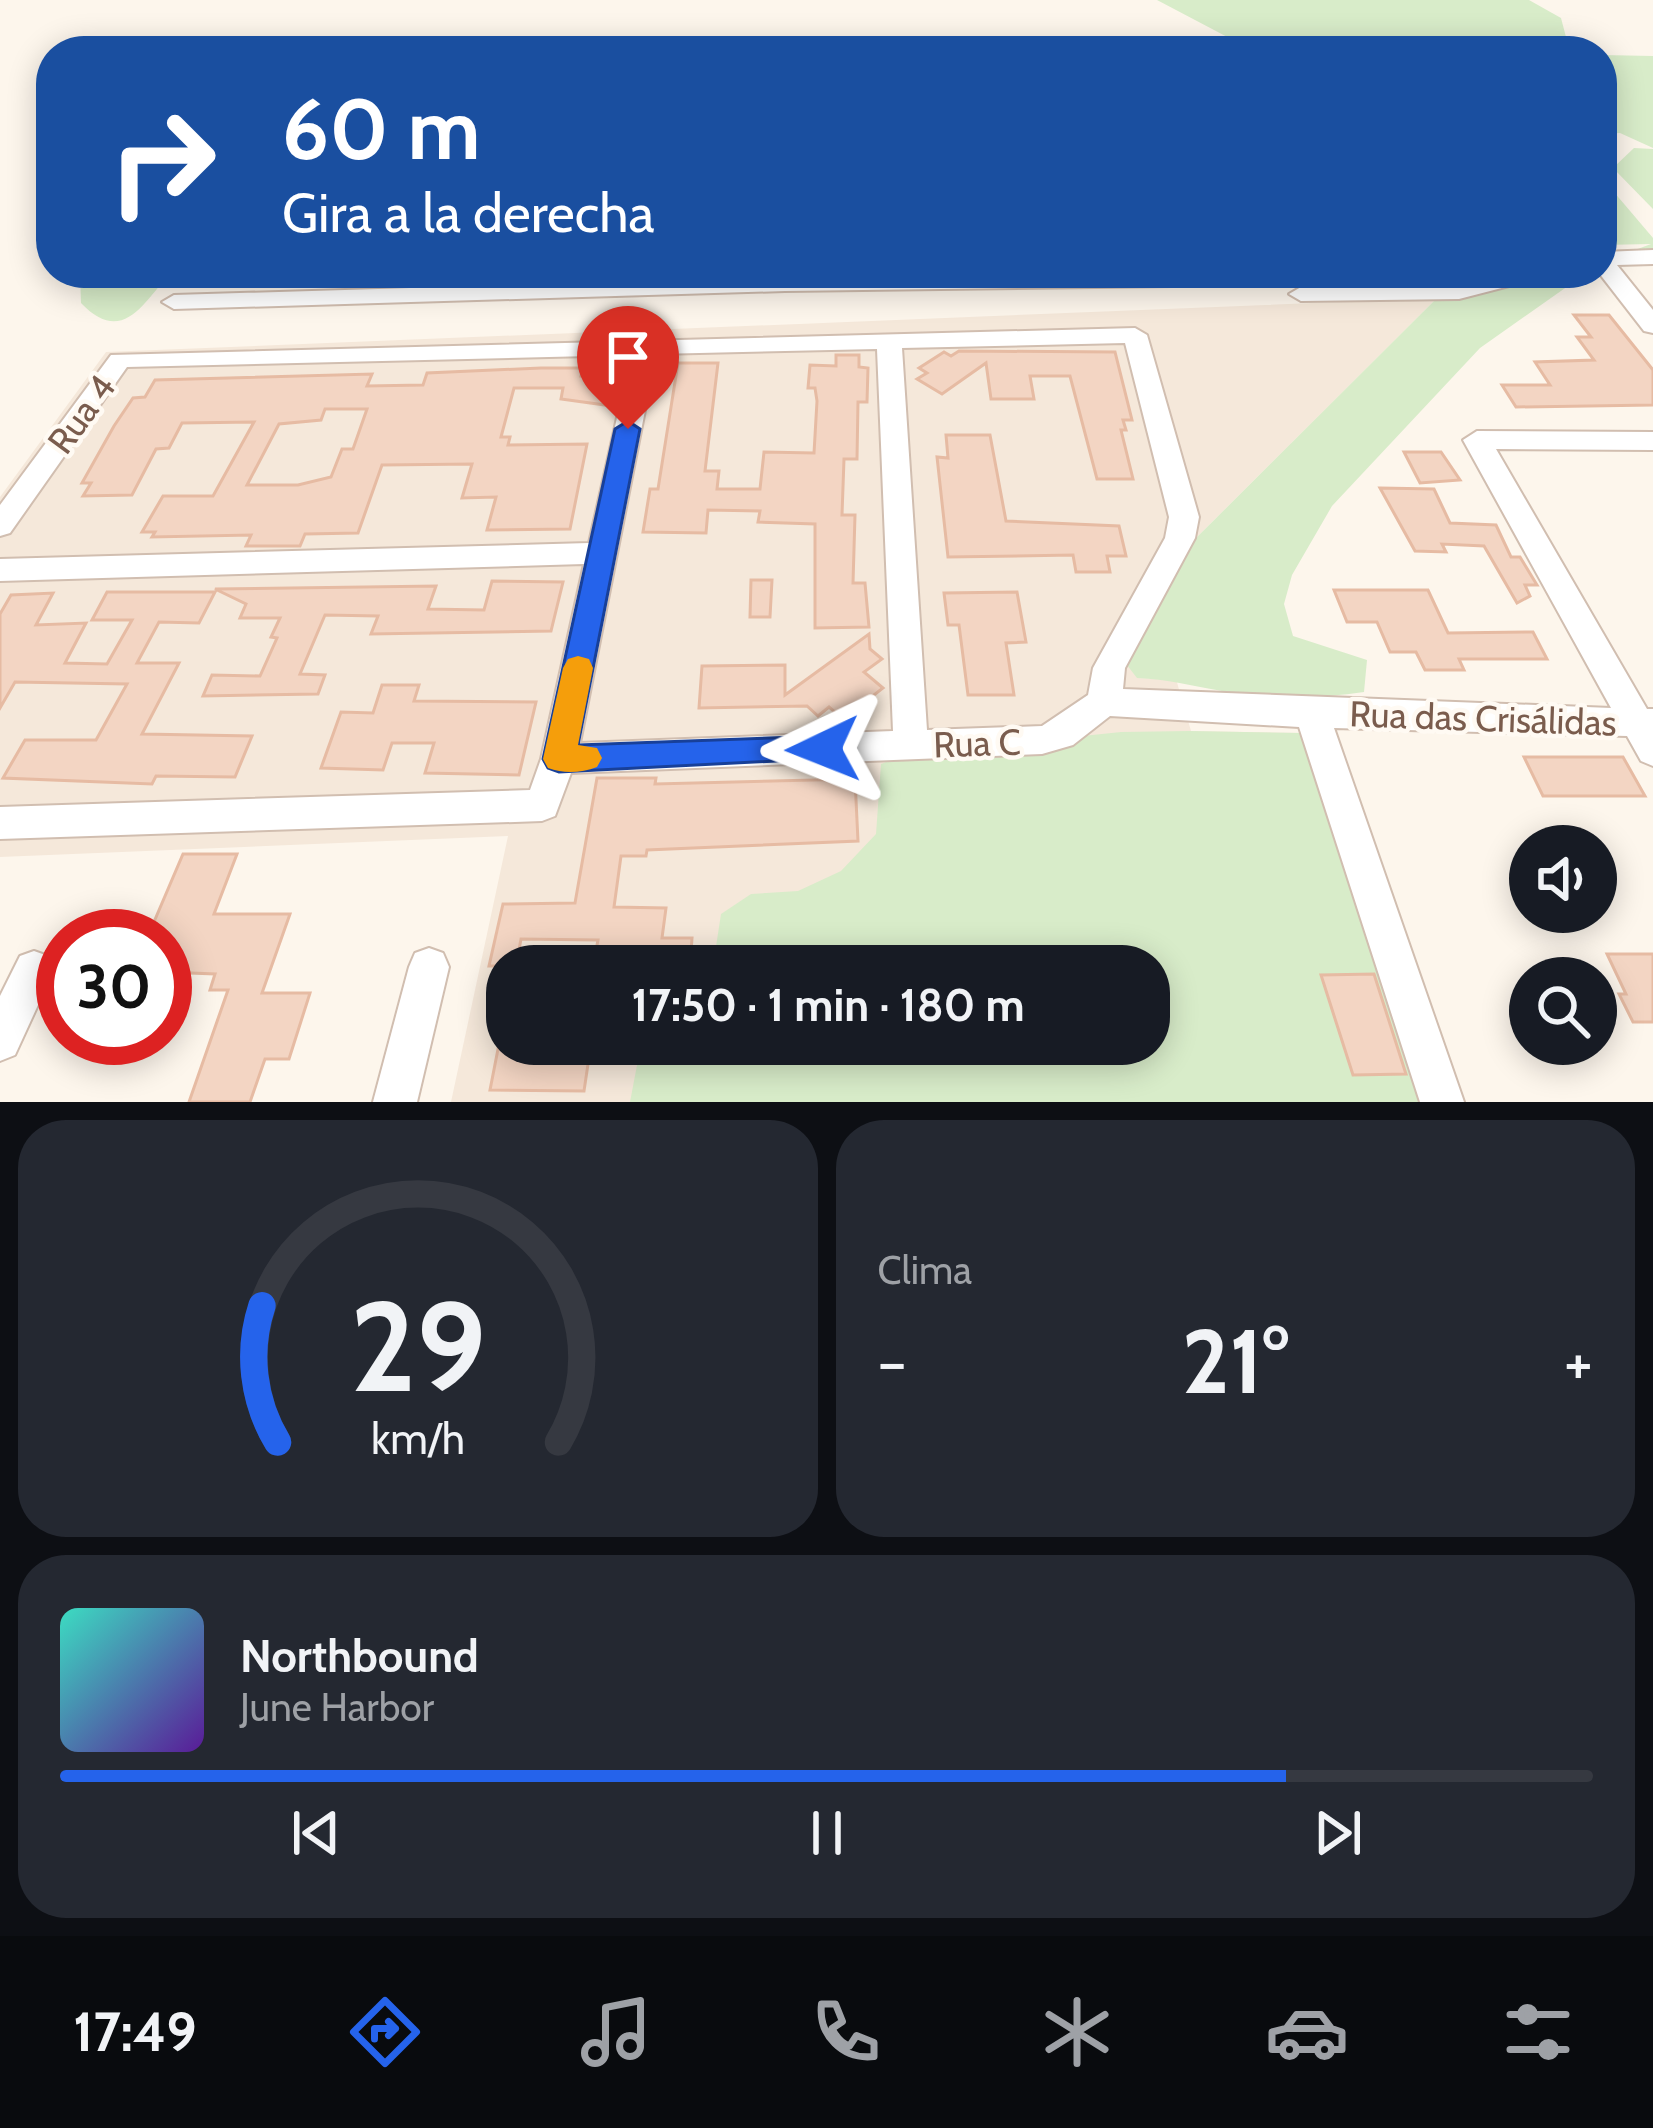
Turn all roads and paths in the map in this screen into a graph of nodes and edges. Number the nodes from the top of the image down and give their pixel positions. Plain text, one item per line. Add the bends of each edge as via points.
1 (1653, 257) edge
2 (1617, 259) edge
3 (1617, 279) edge
4 (183, 288) edge
5 (545, 288) edge
6 (1408, 288) edge
7 (1474, 288) edge
8 (1653, 326) edge
9 (889, 340) junction
10 (644, 346) junction
11 (1653, 440) edge
12 (0, 526) edge
13 (602, 554) junction
14 (0, 569) edge
15 (1104, 702) junction
16 (1312, 714) junction
17 (1648, 732) edge
18 (911, 745) junction
19 (559, 759) junction
20 (0, 823) edge
21 (429, 967) dead end
22 (34, 970) dead end
23 (0, 1040) edge
24 (395, 1102) edge
25 (1442, 1102) edge

1 - 2 street
3 - 8 street
4 - 5 street via 174,302
6 - 7 street
9 - 10 street
9 - 15 street via 1135,335 1184,517 1109,668
9 - 18 street
10 - 12 street, Rua 4 via 120,360
10 - 13 street
11 - 17 street via 1477,440
13 - 14 street
13 - 19 street
15 - 16 street
15 - 18 street, Rua C via 1042,740
16 - 17 street, Rua das Crisálidas
16 - 25 street
18 - 19 street, Rua C
19 - 20 street via 548,796 530,808
21 - 24 street
22 - 23 street

